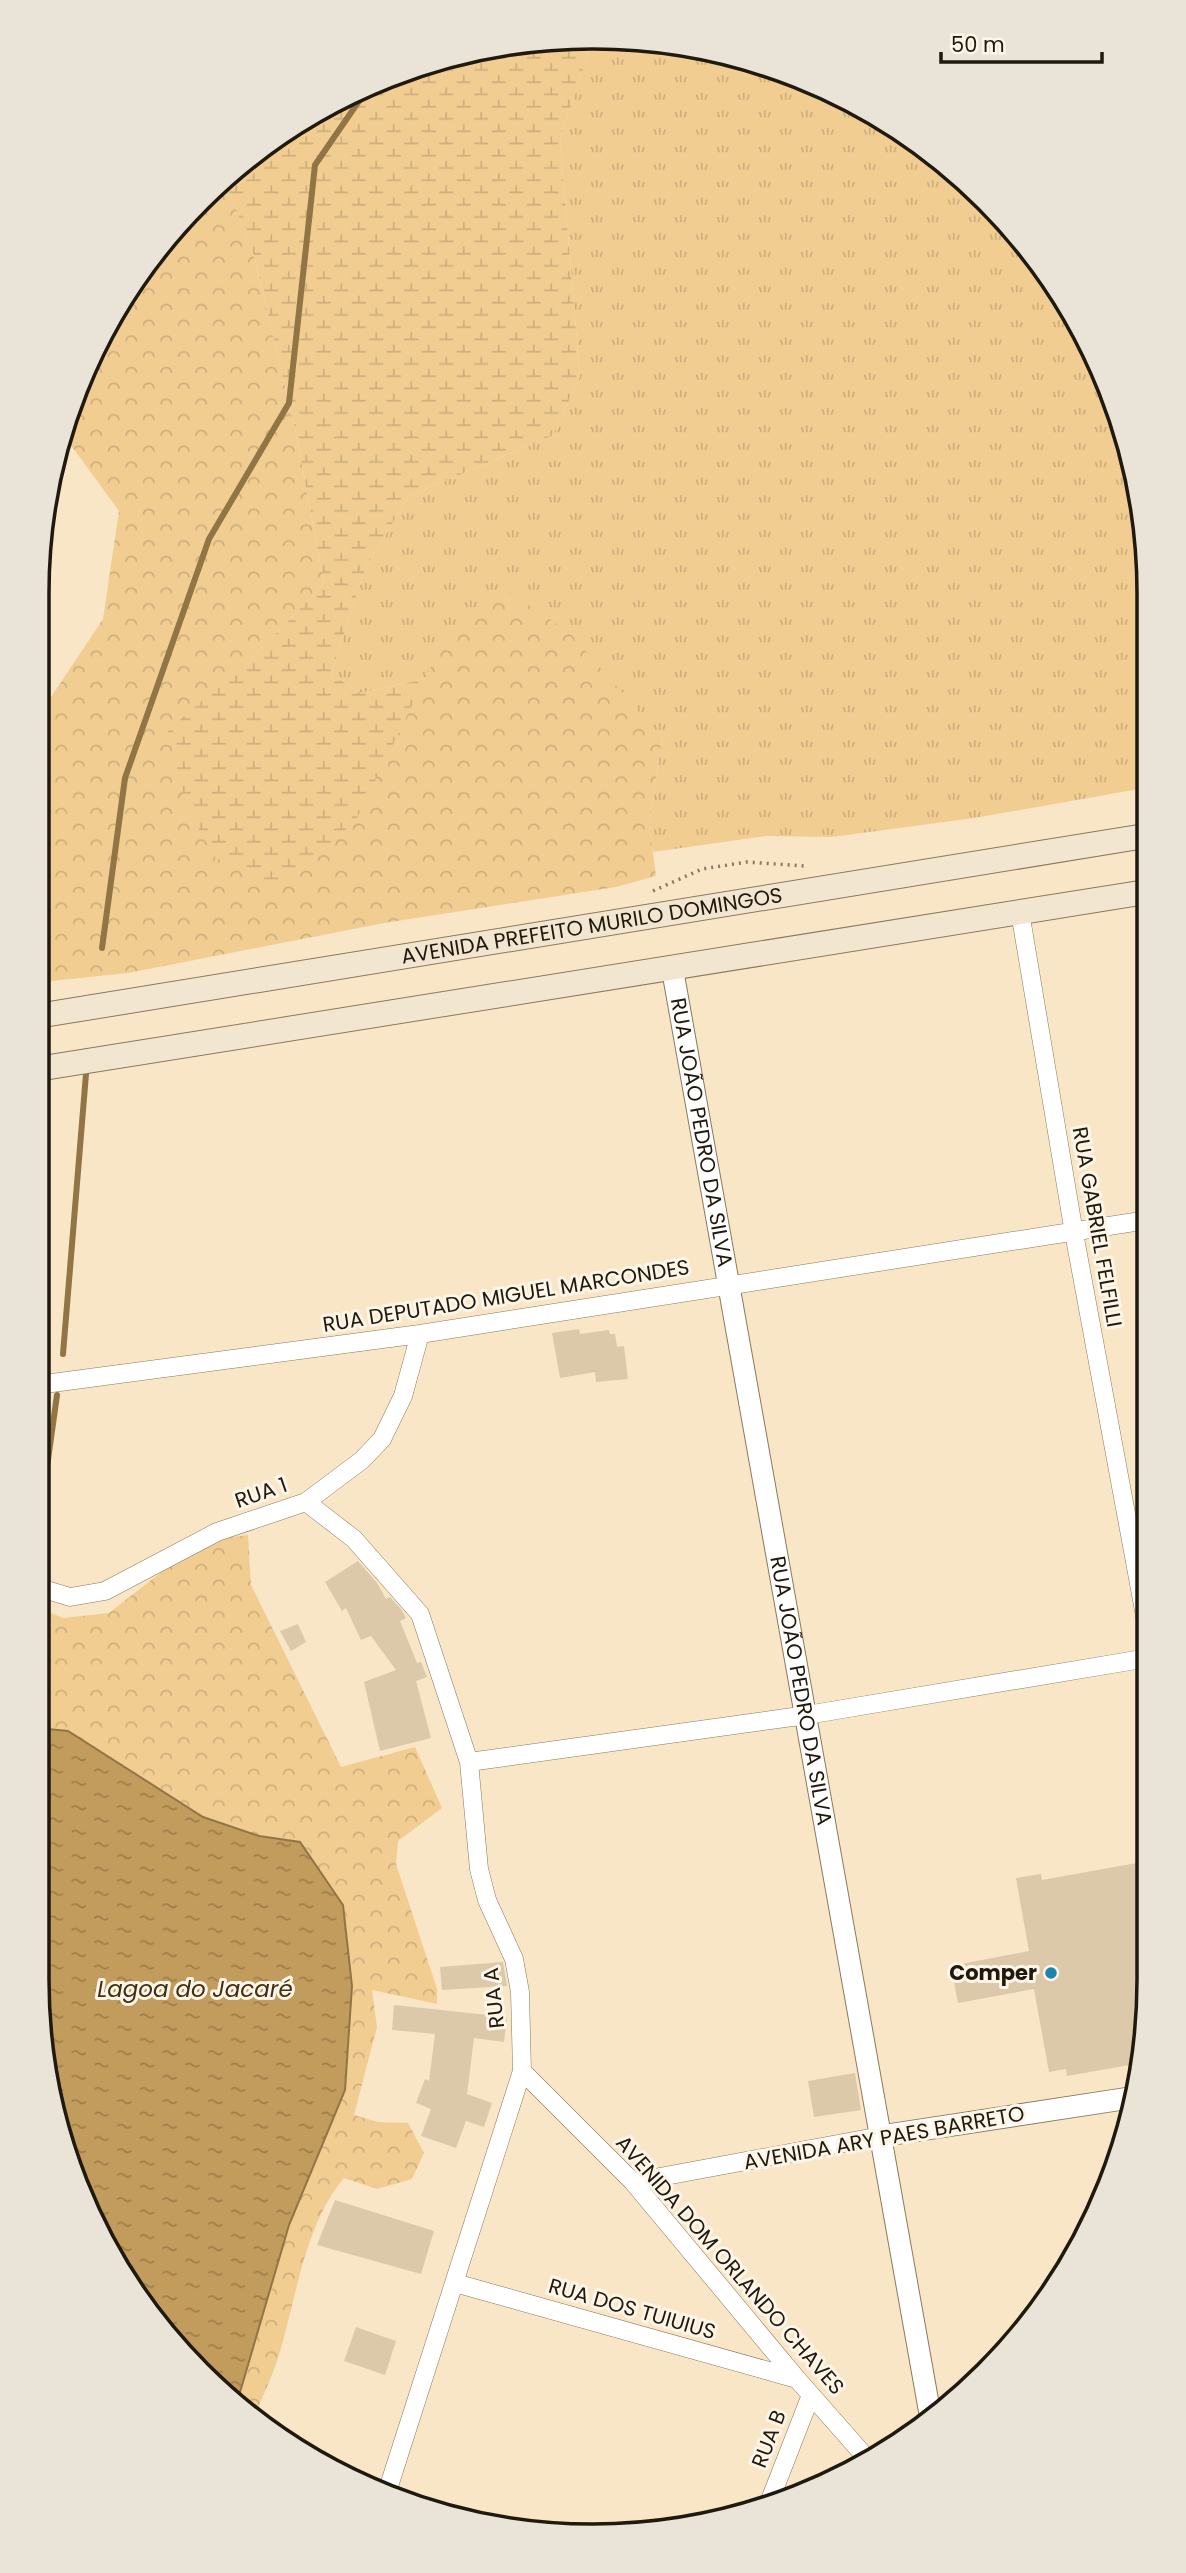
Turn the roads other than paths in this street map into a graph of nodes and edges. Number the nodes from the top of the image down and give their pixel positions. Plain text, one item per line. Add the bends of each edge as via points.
1 (1137, 837) edge
2 (1137, 893) edge
3 (1020, 912) junction
4 (672, 967) junction
5 (49, 1014) edge
6 (49, 1067) edge
7 (1137, 1222) edge
8 (1074, 1233) junction
9 (729, 1283) junction
10 (420, 1334) junction
11 (49, 1383) edge
12 (306, 1502) junction
13 (1137, 1573) edge
14 (49, 1591) edge
15 (1137, 1660) edge
16 (807, 1715) junction
17 (469, 1762) junction
18 (522, 2071) junction
19 (1124, 2099) edge
20 (881, 2136) junction
21 (633, 2182) junction
22 (455, 2283) junction
23 (797, 2379) junction
24 (811, 2395) junction
25 (929, 2408) edge
26 (862, 2453) edge
27 (389, 2485) edge
28 (773, 2493) edge

1 - 5 main road, AVENIDA PREFEITO MURILO DOMINGOS
2 - 3 main road
3 - 4 main road
3 - 8 street, RUA GABRIEL FELFILLI
4 - 6 main road
4 - 9 street, RUA JOÃO PEDRO DA SILVA
7 - 8 street, RUA DEPUTADO MIGUEL MARCONDES
8 - 9 street, RUA DEPUTADO MIGUEL MARCONDES
8 - 13 street, RUA GABRIEL FELFILLI
9 - 10 street, RUA DEPUTADO MIGUEL MARCONDES
9 - 16 street, RUA JOÃO PEDRO DA SILVA
10 - 11 street, RUA DEPUTADO MIGUEL MARCONDES
10 - 12 street, RUA 1 via 403,1396 382,1439
12 - 14 street, RUA 1 via 217,1532 105,1591 70,1597
12 - 17 street, RUA A via 354,1539 420,1614
15 - 16 street
16 - 17 street
16 - 20 street, RUA JOÃO PEDRO DA SILVA
17 - 18 street, RUA A via 479,1869 487,1900 514,1959 520,1992
18 - 21 street, AVENIDA DOM ORLANDO CHAVES
18 - 22 street, RUA A
19 - 20 street, AVENIDA ARY PAES BARRETO
20 - 21 street, AVENIDA ARY PAES BARRETO
20 - 25 street, RUA JOÃO PEDRO DA SILVA
21 - 23 street, AVENIDA DOM ORLANDO CHAVES
22 - 23 street, RUA DOS TUIUIUS
22 - 27 street, RUA A
23 - 24 street, AVENIDA DOM ORLANDO CHAVES
24 - 26 street, AVENIDA DOM ORLANDO CHAVES
24 - 28 street, RUA B

